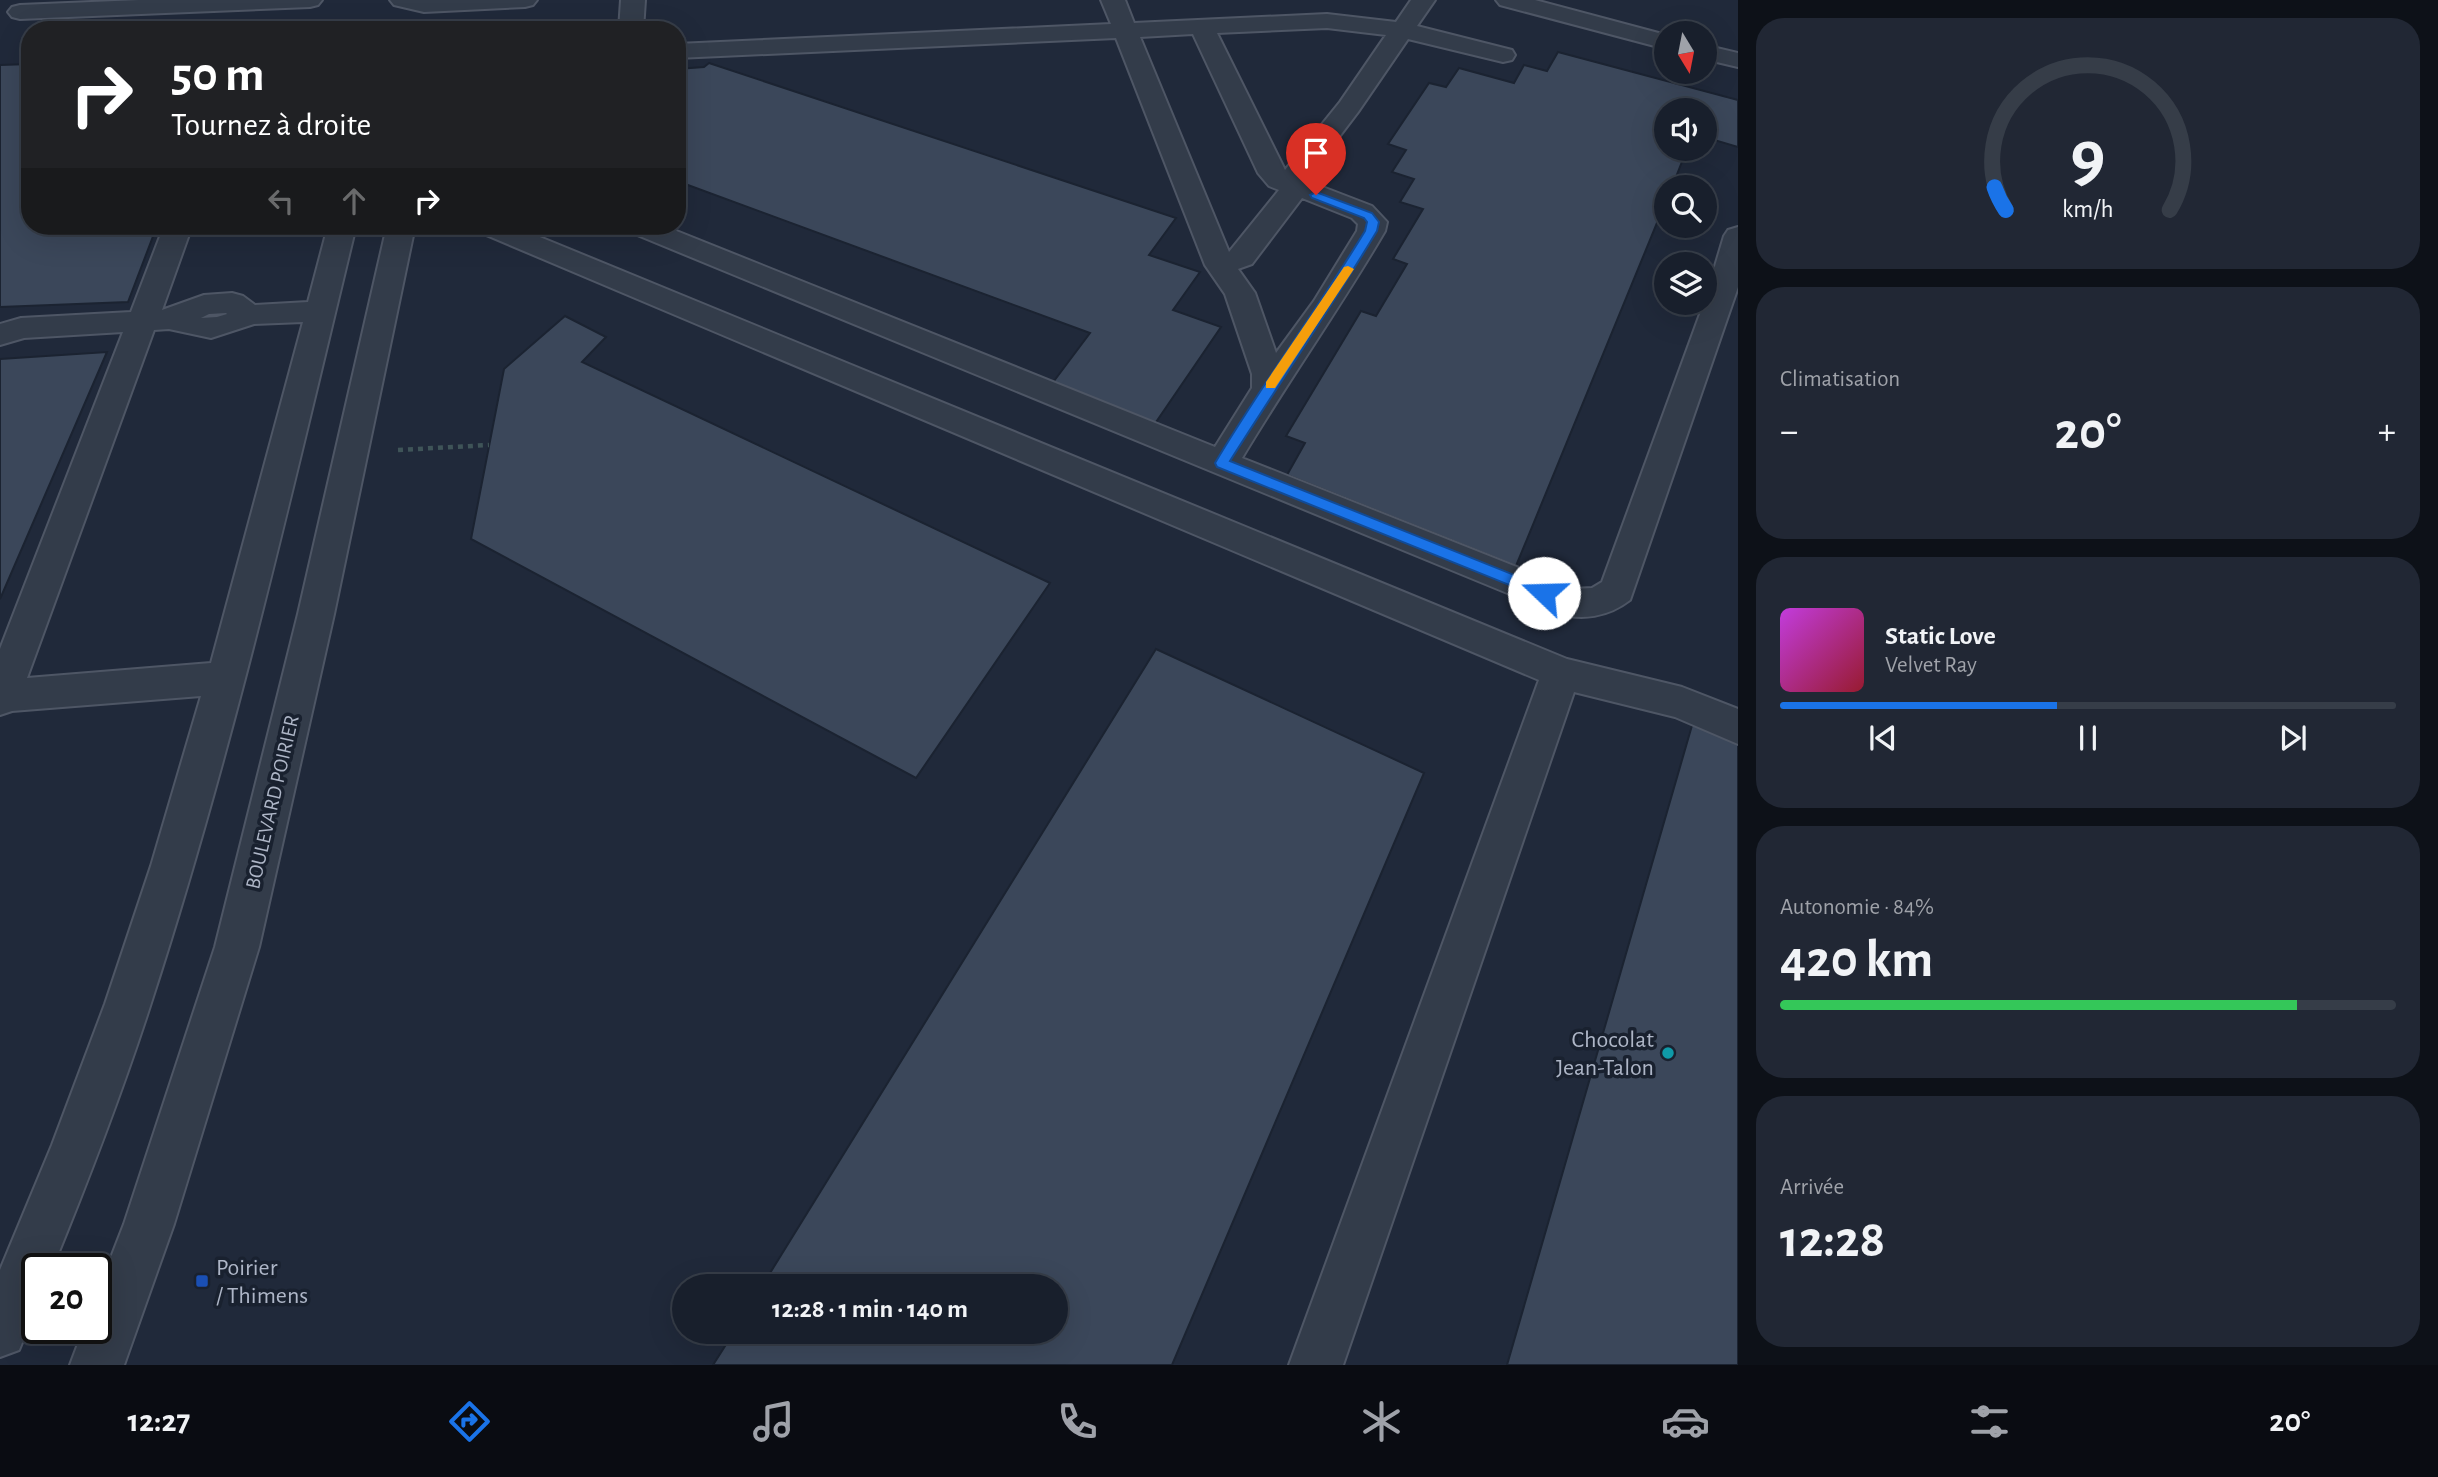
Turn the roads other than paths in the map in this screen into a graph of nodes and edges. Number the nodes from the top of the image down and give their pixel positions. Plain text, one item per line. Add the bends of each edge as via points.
1 (310, 0) edge
2 (525, 0) edge
3 (632, 0) edge
4 (1112, 0) edge
5 (1423, 0) edge
6 (1508, 0) edge
7 (418, 11) edge
8 (20, 12) dead end
9 (631, 21) edge
10 (1202, 27) junction
11 (1125, 30) junction
12 (1402, 30) junction
13 (1654, 38) edge
14 (686, 51) edge
15 (1503, 55) dead end
16 (1717, 55) edge
17 (1738, 60) edge
18 (1293, 187) junction
19 (176, 235) edge
20 (340, 235) edge
21 (399, 235) edge
22 (511, 235) edge
23 (662, 235) edge
24 (1738, 236) edge
25 (1220, 265) junction
26 (320, 311) junction
27 (157, 320) junction
28 (7, 328) edge
29 (1268, 388) junction
30 (1222, 463) junction
31 (1562, 673) junction
32 (224, 678) junction
33 (0, 697) edge
34 (1738, 727) edge
35 (0, 1331) edge
36 (97, 1365) edge
37 (1317, 1365) edge

1 - 8 street
2 - 7 street
3 - 9 street
4 - 11 street
5 - 12 street
6 - 13 street
10 - 11 street
10 - 12 street via 1327,21
10 - 18 street via 1272,173
11 - 14 street
11 - 25 street
12 - 15 street
12 - 18 street via 1293,178
16 - 17 street
18 - 25 street via 1242,258
18 - 29 street via 1362,212 1373,222 1326,306
19 - 27 street
20 - 26 street
21 - 36 street, BOULEVARD POIRIER via 314,626 237,947 149,1224
22 - 31 street
23 - 30 street
24 - 30 street via 1631,555 1616,590 1604,601 1569,603
25 - 29 street via 1240,293 1268,374
26 - 27 street via 249,315 224,328 197,330
26 - 32 street
27 - 28 street
27 - 33 street
29 - 30 street
31 - 34 street via 1682,703
31 - 37 street
32 - 33 street
32 - 35 street via 138,972 61,1187

